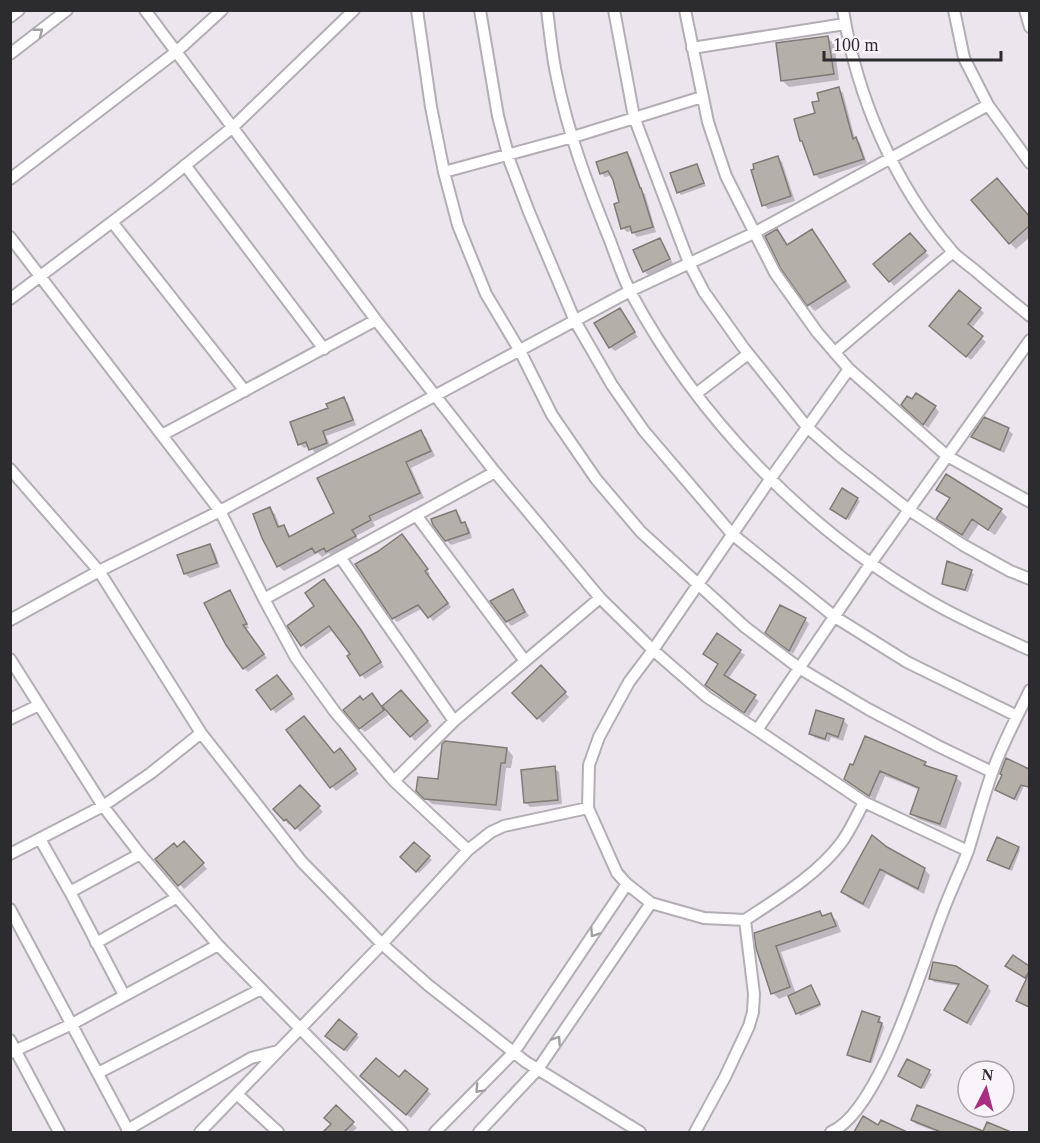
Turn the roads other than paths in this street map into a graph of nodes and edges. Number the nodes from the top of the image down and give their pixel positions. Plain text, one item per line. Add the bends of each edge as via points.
1 (19, 10) edge
2 (67, 10) edge
3 (145, 10) edge
4 (222, 10) edge
5 (354, 10) edge
6 (417, 10) edge
7 (480, 10) edge
8 (547, 10) edge
9 (614, 10) edge
10 (685, 10) edge
11 (843, 10) edge
12 (954, 10) edge
13 (1025, 10) edge
14 (10, 17) edge
15 (845, 24) junction
16 (1029, 27) edge
17 (692, 48) junction
18 (176, 52) junction
19 (10, 54) edge
20 (702, 97) junction
21 (988, 105) junction
22 (634, 117) junction
23 (233, 127) junction
24 (573, 137) junction
25 (508, 154) junction
26 (892, 159) junction
27 (1029, 163) edge
28 (185, 165) junction
29 (444, 172) junction
30 (10, 179) edge
31 (112, 222) junction
32 (754, 233) junction
33 (10, 237) edge
34 (953, 252) junction
35 (689, 264) junction
36 (40, 276) junction
37 (630, 291) junction
38 (10, 299) edge
39 (1029, 316) edge
40 (376, 320) junction
41 (575, 321) junction
42 (1029, 340) edge
43 (324, 349) junction
44 (520, 351) junction
45 (835, 352) junction
46 (748, 354) junction
47 (849, 369) junction
48 (245, 391) junction
49 (697, 393) junction
50 (437, 396) junction
51 (807, 427) junction
52 (162, 435) junction
53 (947, 456) junction
54 (10, 469) edge
55 (495, 472) junction
56 (771, 478) junction
57 (1029, 502) edge
58 (909, 510) junction
59 (220, 511) junction
60 (416, 515) junction
61 (732, 534) junction
62 (340, 557) junction
63 (871, 563) junction
64 (99, 570) junction
65 (1029, 579) edge
66 (698, 584) junction
67 (600, 598) junction
68 (264, 599) junction
69 (834, 616) junction
70 (10, 620) edge
71 (653, 650) junction
72 (1029, 650) edge
73 (10, 659) edge
74 (525, 661) junction
75 (799, 668) junction
76 (1029, 690) edge
77 (39, 705) junction
78 (1017, 716) junction
79 (10, 719) edge
80 (454, 721) junction
81 (757, 730) junction
82 (201, 733) junction
83 (992, 771) junction
84 (394, 781) junction
85 (864, 802) junction
86 (103, 806) junction
87 (588, 808) junction
88 (40, 839) junction
89 (468, 850) junction
90 (968, 850) junction
91 (10, 854) edge
92 (140, 854) junction
93 (627, 884) junction
94 (70, 892) junction
95 (176, 898) junction
96 (651, 903) junction
97 (10, 909) edge
98 (746, 920) junction
99 (96, 943) junction
100 (382, 944) junction
101 (218, 945) junction
102 (261, 989) junction
103 (124, 995) junction
104 (72, 1024) junction
105 (299, 1029) junction
106 (12, 1047) edge
107 (279, 1051) junction
108 (514, 1052) junction
109 (538, 1069) junction
110 (98, 1074) junction
111 (238, 1095) junction
112 (128, 1131) edge
113 (59, 1132) edge
114 (200, 1132) edge
115 (278, 1132) edge
116 (402, 1132) edge
117 (435, 1132) edge
118 (479, 1132) edge
119 (640, 1132) edge
120 (695, 1132) edge
121 (831, 1132) edge

1 - 14 street
19 -> 2 street
3 - 18 street
4 - 18 street
5 - 23 street
6 - 29 street
7 - 25 street
8 - 24 street via 557,79
9 - 22 street
10 - 17 street
11 - 15 street
12 - 21 street via 964,58
13 - 16 street
15 - 17 street
15 - 26 street via 862,91
17 - 20 street
18 - 23 street
18 - 30 street
20 - 22 street
20 - 32 street via 726,176
21 - 26 street
21 - 27 street
22 - 24 street
22 - 35 street
23 - 28 street
23 - 40 street
24 - 25 street
24 - 37 street
25 - 29 street
25 - 41 street
26 - 32 street
26 - 34 street via 915,200
28 - 31 street
28 - 43 street
29 - 44 street via 458,225 486,294
31 - 36 street
31 - 48 street
32 - 35 street
32 - 45 street via 775,273
33 - 36 street
34 - 39 street
34 - 45 street
35 - 37 street
35 - 46 street
36 - 38 street
36 - 52 street
37 - 41 street
37 - 49 street
40 - 43 street
40 - 50 street
41 - 44 street
41 - 61 street via 612,385 645,431
42 - 53 street
43 - 48 street
44 - 50 street
44 - 66 street via 552,414 596,479 641,532
45 - 47 street
46 - 49 street
46 - 51 street
47 - 51 street
47 - 53 street
48 - 52 street
49 - 56 street via 723,428
50 - 55 street
50 - 59 street
51 - 56 street
51 - 58 street
52 - 59 street
53 - 57 street
53 - 58 street
54 - 64 street
55 - 60 street
55 - 67 street
56 - 61 street
56 - 63 street
58 - 63 street
58 - 65 street via 963,545
59 - 64 street
59 - 68 street
60 - 62 street
60 - 74 street
61 - 66 street
61 - 69 street
62 - 68 street
62 - 80 street
63 - 69 street
63 - 72 street via 928,600
64 - 70 street
64 - 82 street
66 - 71 street
66 - 75 street via 745,627
67 - 71 street
67 - 74 street
68 - 84 street via 296,658 328,703
69 - 75 street
69 - 78 street via 907,662
71 - 81 street via 707,697
71 - 87 street via 629,682 599,738 589,765
73 - 77 street
74 - 80 street
75 - 81 street
75 - 83 street via 868,709
76 - 78 street
77 - 79 street
77 - 86 street
78 - 83 street
80 - 84 street
81 - 85 street
82 - 86 street
82 - 100 street via 302,862
83 - 90 street
84 - 89 street
85 - 90 street
85 - 98 street via 841,843 818,866
86 - 88 street
86 - 92 street
87 - 89 street via 504,826
87 - 93 street via 617,873
88 - 91 street
88 - 94 street
89 - 100 street
90 - 121 street via 912,999 871,1091 842,1128
92 - 94 street
92 - 95 street
93 - 96 street
93 -> 108 street
94 - 99 street
95 - 99 street
95 - 101 street
96 - 98 street via 704,918
109 -> 96 street
97 - 104 street
98 - 120 street via 754,994 750,1026
99 - 103 street
100 - 105 street
100 - 108 street
101 - 102 street
101 - 103 street
102 - 105 street
102 - 110 street
103 - 104 street
104 - 106 street
104 - 110 street
105 - 107 street
105 - 116 street
106 - 113 street
107 - 111 street
107 - 112 street via 251,1058
108 - 109 street
108 -> 117 street
109 - 118 street
109 - 119 street
110 - 112 street
111 - 114 street
111 - 115 street

